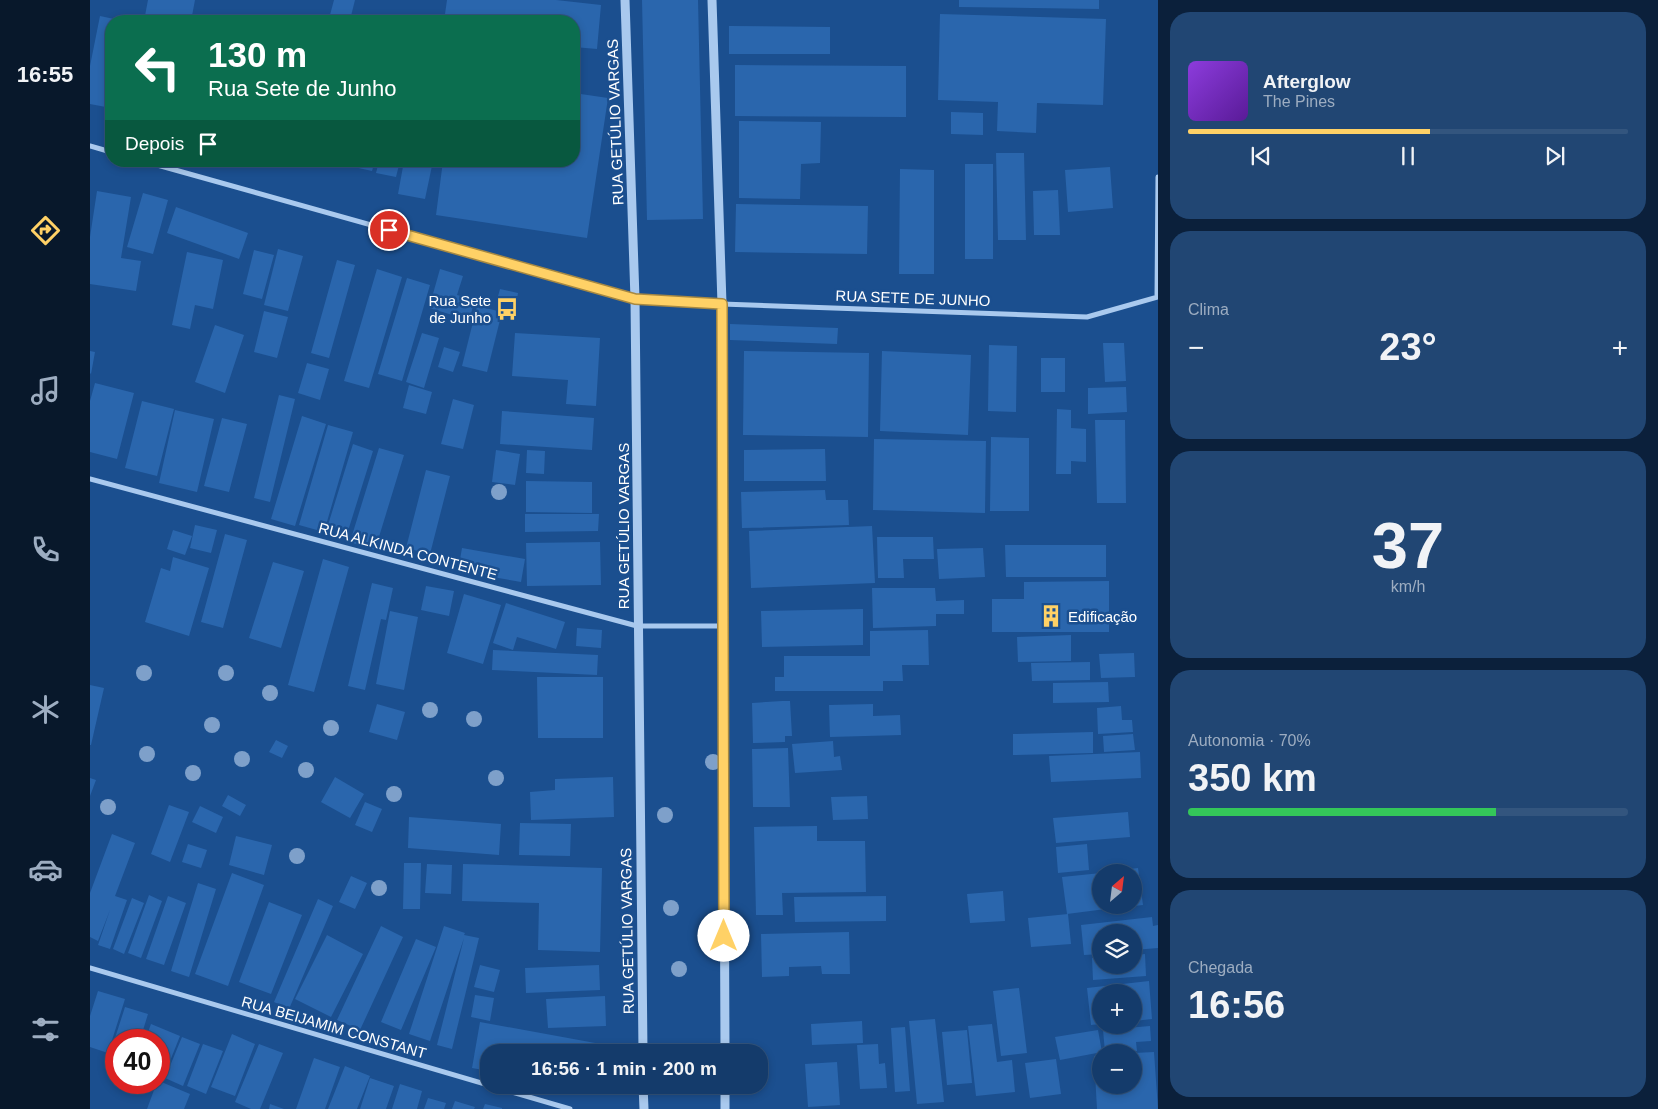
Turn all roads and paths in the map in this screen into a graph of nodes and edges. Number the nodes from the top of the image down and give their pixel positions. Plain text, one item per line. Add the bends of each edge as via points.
1 (625, 0) edge
2 (712, 0) edge
3 (90, 146) edge
4 (105, 150) edge
5 (165, 167) edge
6 (1158, 177) edge
7 (1157, 297) edge
8 (635, 299) junction
9 (722, 304) junction
10 (90, 479) edge
11 (637, 626) junction
12 (722, 626) junction
13 (90, 968) edge
14 (643, 1044) edge
15 (725, 1044) edge
16 (643, 1094) edge
17 (725, 1094) edge
18 (570, 1109) edge
19 (644, 1109) edge
20 (725, 1109) edge

1 - 8 street, RUA GETÚLIO VARGAS
2 - 9 street
3 - 4 street
5 - 8 street, RUA SETE DE JUNHO
6 - 7 street
7 - 9 street, RUA SETE DE JUNHO via 1088,317
8 - 9 street, RUA SETE DE JUNHO
8 - 11 street, RUA GETÚLIO VARGAS
9 - 12 street
10 - 11 street, RUA ALKINDA CONTENTE
11 - 12 street, RUA ALKINDA CONTENTE
11 - 14 street, RUA GETÚLIO VARGAS
12 - 15 street
13 - 18 street, RUA BEIJAMIM CONSTANT
16 - 19 street
17 - 20 street

